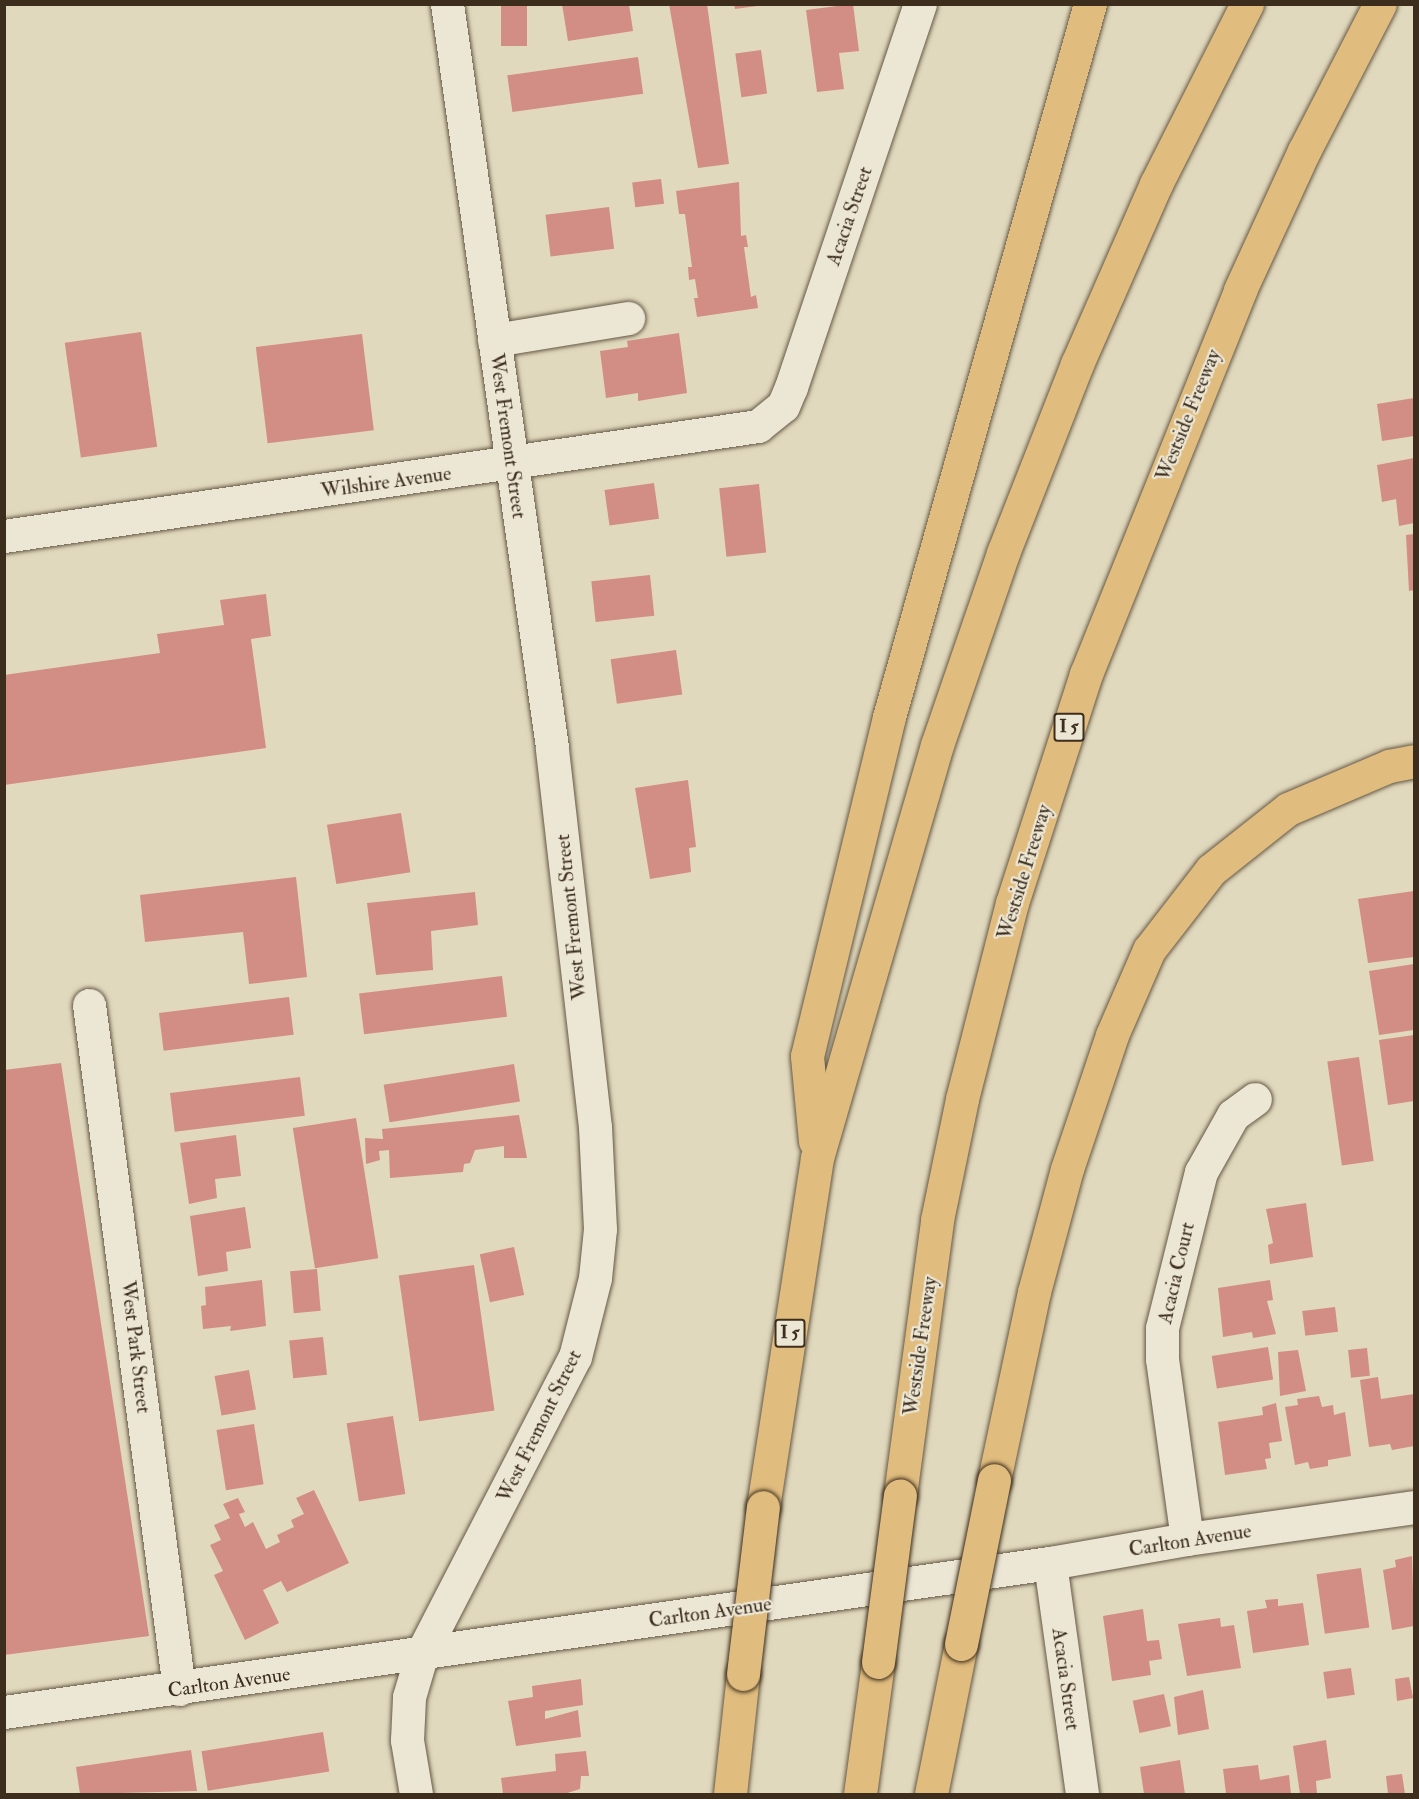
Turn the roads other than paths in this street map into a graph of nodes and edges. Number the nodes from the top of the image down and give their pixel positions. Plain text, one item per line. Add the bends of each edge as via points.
1 (447, 4) edge
2 (920, 4) edge
3 (1090, 4) edge
4 (1247, 4) edge
5 (1380, 4) edge
6 (628, 318) dead end
7 (494, 340) junction
8 (767, 421) joint
9 (512, 464) junction
10 (4, 530) edge
11 (5, 536) edge
12 (1414, 761) edge
13 (89, 1005) dead end
14 (1255, 1099) dead end
15 (817, 1158) junction
16 (1414, 1507) edge
17 (1187, 1539) junction
18 (1050, 1563) junction
19 (422, 1653) junction
20 (179, 1689) junction
21 (4, 1712) edge
22 (416, 1794) edge
23 (730, 1794) edge
24 (860, 1794) edge
25 (931, 1794) edge
26 (1082, 1794) edge

1 - 7 street, West Fremont Street
2 - 8 street, Acacia Street via 791,387 783,406
3 - 15 highway via 889,717 807,1056
4 - 15 highway, I 5 via 1156,184 1077,364 1003,553 937,745
5 - 24 highway, Westside Freeway / I 5, bridge via 1304,151 1240,290 1086,674 1012,903 962,1099 937,1220
6 - 7 street
7 - 9 street, West Fremont Street
8 - 9 street, Wilshire Avenue via 723,434
9 - 11 street, Wilshire Avenue
9 - 19 street, West Fremont Street via 552,747 595,1127 600,1229 593,1288 575,1357
10 - 11 street
12 - 25 highway, bridge via 1389,766 1288,809 1211,870 1149,950 1112,1035 1067,1169 1034,1292
13 - 20 street, West Park Street
14 - 17 street, Acacia Court via 1233,1115 1201,1172 1162,1328 1162,1359
15 - 23 highway, I 5, bridge via 763,1507
16 - 17 street, Carlton Avenue
17 - 18 street, Carlton Avenue
18 - 19 street, Carlton Avenue
18 - 26 street, Acacia Street
19 - 20 street, Carlton Avenue
19 - 22 street, West Fremont Street via 409,1697 407,1740
20 - 21 street, Carlton Avenue

